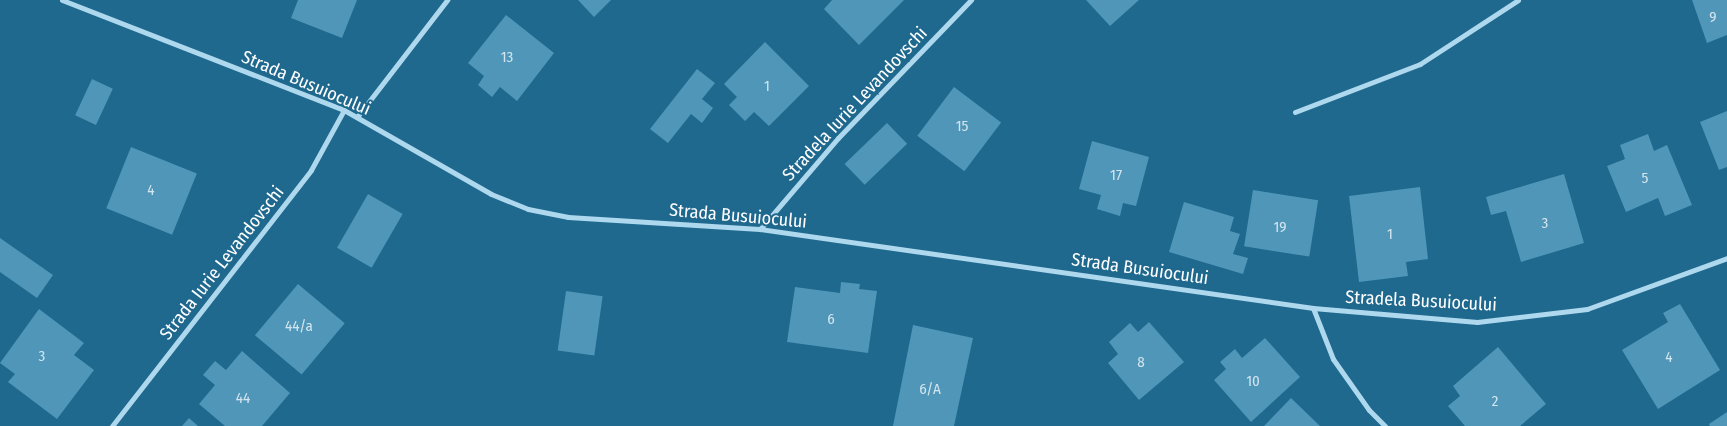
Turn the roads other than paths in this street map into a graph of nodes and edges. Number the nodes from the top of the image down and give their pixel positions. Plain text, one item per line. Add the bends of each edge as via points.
1 (62, 0) edge
2 (447, 0) edge
3 (972, 0) edge
4 (1518, 0) edge
5 (344, 110) junction
6 (1295, 112) dead end
7 (357, 117) junction
8 (760, 229) junction
9 (1727, 258) edge
10 (1313, 308) junction
11 (112, 426) edge
12 (1384, 426) edge

1 - 5 street, Strada Busuiocului
2 - 7 street
3 - 8 street, Stradela Iurie Levandovschi via 838,138
4 - 6 street via 1420,64
5 - 7 street, Strada Busuiocului
5 - 11 street, Strada Iurie Levandovschi via 311,170
7 - 8 street, Strada Busuiocului via 466,181 528,209 568,217
8 - 10 street, Strada Busuiocului
9 - 10 street, Stradela Busuiocului via 1587,309 1507,320 1477,322
10 - 12 street via 1333,360

